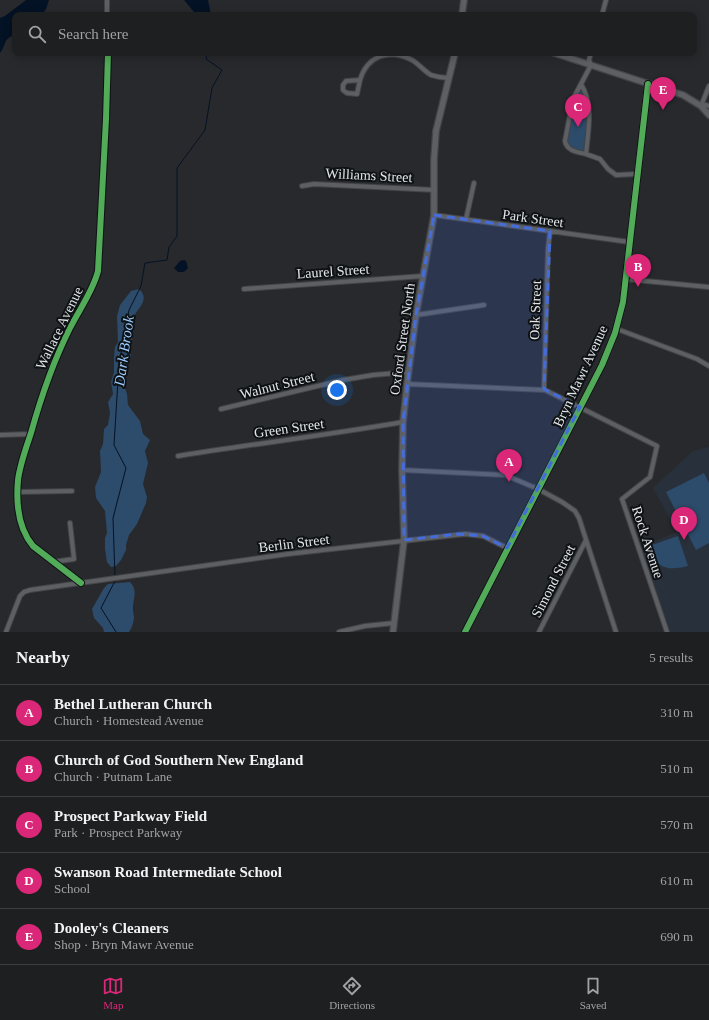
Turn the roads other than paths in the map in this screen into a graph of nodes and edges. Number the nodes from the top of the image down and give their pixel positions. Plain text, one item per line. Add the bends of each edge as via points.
1 (107, 0) edge
2 (464, 0) edge
3 (606, 0) edge
4 (107, 12) edge
5 (462, 12) edge
6 (603, 12) edge
7 (108, 56) edge
8 (384, 56) edge
9 (396, 56) edge
10 (454, 56) edge
11 (563, 56) edge
12 (590, 56) edge
13 (591, 65) junction
14 (450, 78) junction
15 (360, 80) junction
16 (581, 84) junction
17 (648, 84) junction
18 (709, 86) edge
19 (701, 106) junction
20 (709, 106) edge
21 (709, 115) edge
22 (586, 154) junction
23 (637, 174) junction
24 (474, 183) dead end
25 (302, 186) dead end
26 (435, 190) junction
27 (434, 215) junction
28 (466, 219) junction
29 (550, 231) junction
30 (629, 242) junction
31 (423, 276) junction
32 (625, 279) junction
33 (708, 288) edge
34 (244, 289) dead end
35 (484, 305) dead end
36 (416, 315) junction
37 (617, 329) junction
38 (709, 366) edge
39 (408, 372) junction
40 (407, 384) junction
41 (544, 389) junction
42 (580, 408) junction
43 (221, 409) dead end
44 (403, 422) junction
45 (30, 434) junction
46 (0, 435) edge
47 (178, 456) dead end
48 (402, 470) junction
49 (538, 489) junction
50 (72, 491) dead end
51 (18, 492) junction
52 (70, 523) dead end
53 (404, 540) junction
54 (586, 540) junction
55 (507, 548) junction
56 (54, 562) junction
57 (81, 582) junction
58 (394, 623) junction
59 (6, 632) edge
60 (339, 632) edge
61 (393, 632) edge
62 (465, 632) edge
63 (539, 632) edge
64 (616, 632) edge
65 (667, 632) edge

1 - 4 street
2 - 5 main road
3 - 6 street
7 - 45 street, Wallace Avenue via 99,269 95,282 54,362
8 - 15 street via 373,60 365,68
9 - 14 street via 408,58 433,75
10 - 14 main road, Oxford Street North
11 - 13 main road
12 - 13 street
13 - 16 street
13 - 17 main road
14 - 26 main road, Oxford Street North via 436,130
15 - 15 street via 346,81 343,90 346,93 357,94
16 - 22 street via 588,96 589,107
16 - 22 street via 573,100 565,141 570,149
17 - 19 main road via 683,95
17 - 23 main road, Bryn Mawr Avenue
18 - 19 street
19 - 20 street
19 - 21 main road
22 - 23 street via 600,159 616,174
23 - 30 main road, Bryn Mawr Avenue
24 - 28 street
25 - 26 street, Williams Street via 314,184
26 - 27 main road, Oxford Street North
27 - 28 street, Park Street
27 - 31 main road, Oxford Street North
28 - 29 street, Park Street
29 - 30 street, Park Street
29 - 41 street, Oak Street
30 - 32 main road, Bryn Mawr Avenue
31 - 34 street, Laurel Street
31 - 36 main road, Oxford Street North
32 - 33 street
32 - 37 main road, Bryn Mawr Avenue
35 - 36 street
36 - 39 main road, Oxford Street North
37 - 38 street via 697,359
37 - 42 main road, Bryn Mawr Avenue
39 - 40 main road, Oxford Street North
39 - 43 street, Walnut Street via 343,380
40 - 41 street, Rock Avenue
40 - 44 main road, Oxford Street North
41 - 42 street, Rock Avenue
42 - 49 main road, Bryn Mawr Avenue
42 - 65 street, Rock Avenue via 657,446 650,477 622,499
44 - 47 street, Green Street
44 - 48 main road, Oxford Street North
45 - 46 street
45 - 51 street, Wallace Avenue via 20,469
48 - 49 street via 501,474
48 - 53 main road, Oxford Street North
49 - 54 street via 578,514
49 - 55 main road, Bryn Mawr Avenue
50 - 51 street
51 - 56 street, Wallace Avenue via 18,510 25,534 33,546
52 - 56 street via 74,559
53 - 55 street, Berlin Street via 471,534 483,536
53 - 57 street, Berlin Street
53 - 58 main road, Oxford Street North
54 - 63 street, Simond Street
54 - 64 street
55 - 62 main road, Bryn Mawr Avenue
56 - 57 street, Wallace Avenue
57 - 59 street, Berlin Street via 24,592 19,598
58 - 60 street
58 - 61 main road, Oxford Street North

